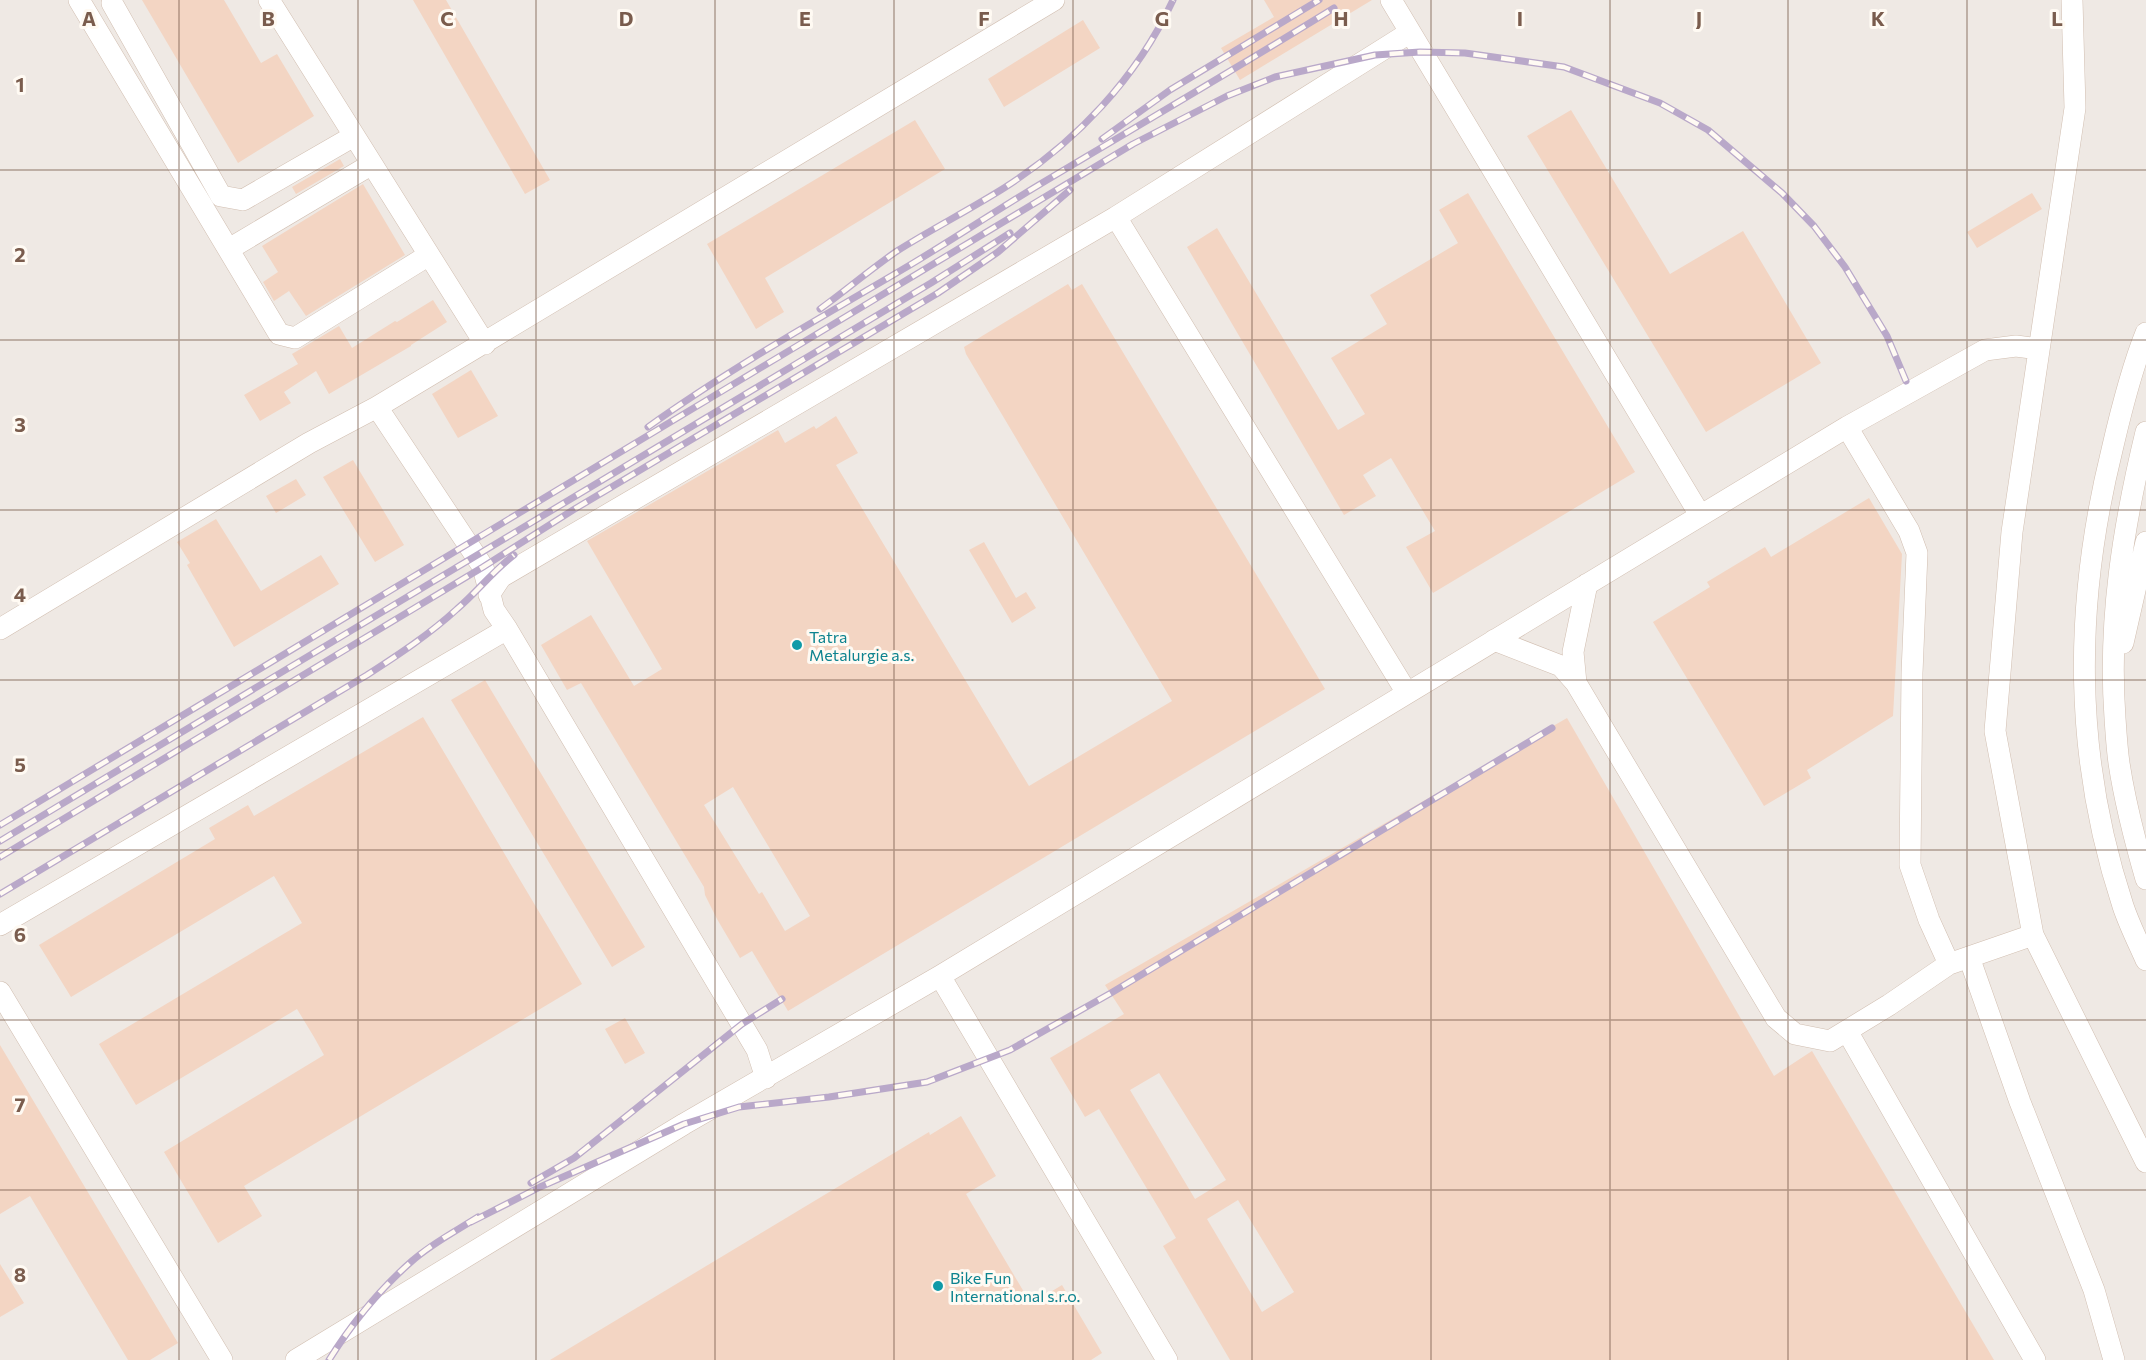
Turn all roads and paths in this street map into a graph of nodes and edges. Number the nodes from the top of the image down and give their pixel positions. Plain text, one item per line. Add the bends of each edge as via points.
1 (79, 0) edge
2 (269, 0) edge
3 (1054, 0) edge
4 (1391, 0) edge
5 (2072, 0) edge
6 (112, 3) dead end
7 (1409, 33) junction
8 (354, 136) junction
9 (372, 164) junction
10 (1116, 217) junction
11 (229, 249) junction
12 (429, 255) junction
13 (2146, 333) edge
14 (485, 344) junction
15 (2039, 349) junction
16 (377, 407) junction
17 (1847, 427) junction
18 (2146, 432) edge
19 (1700, 515) junction
20 (2146, 542) edge
21 (1587, 584) junction
22 (489, 595) junction
23 (0, 628) edge
24 (507, 629) junction
25 (1494, 640) junction
26 (1576, 683) junction
27 (2113, 687) junction
28 (1407, 693) junction
29 (2146, 879) edge
30 (0, 925) edge
31 (2033, 935) junction
32 (1969, 957) junction
33 (2146, 960) edge
34 (1949, 964) junction
35 (939, 976) junction
36 (0, 992) edge
37 (1847, 1031) junction
38 (766, 1078) junction
39 (2146, 1162) edge
40 (222, 1360) edge
41 (296, 1360) edge
42 (1167, 1360) edge
43 (2035, 1360) edge
44 (2114, 1360) edge

1 - 11 street
2 - 8 street
3 - 14 street
4 - 7 street
5 - 15 street via 2074,108
6 - 8 street via 221,196 243,201
7 - 10 street
7 - 19 street
8 - 9 street
9 - 11 street
9 - 12 street
10 - 22 street via 501,577
10 - 28 street
11 - 12 street via 279,334 295,338
12 - 14 street
13 - 33 street via 2103,486 2091,554 2084,688 2090,765 2104,838 2124,907
14 - 16 street
15 - 17 street via 2016,345 1985,350
15 - 31 street via 2012,532 1995,731
16 - 22 street via 483,567
16 - 23 street via 309,443
17 - 19 street
17 - 34 street via 1909,531 1917,553 1911,865
18 - 27 street via 2120,558
19 - 21 street
20 - 27 street
21 - 25 street
21 - 26 street via 1573,652
22 - 24 street
24 - 30 street
24 - 38 street via 758,1050
25 - 26 street via 1561,666
25 - 28 street
26 - 37 street via 1776,1018 1794,1034 1830,1041
27 - 29 street via 2119,761
28 - 35 street
31 - 32 street
31 - 39 street
32 - 34 street
32 - 44 street via 2020,1102 2094,1290
34 - 37 street
35 - 38 street
35 - 42 street
36 - 40 street
37 - 43 street
38 - 41 street

